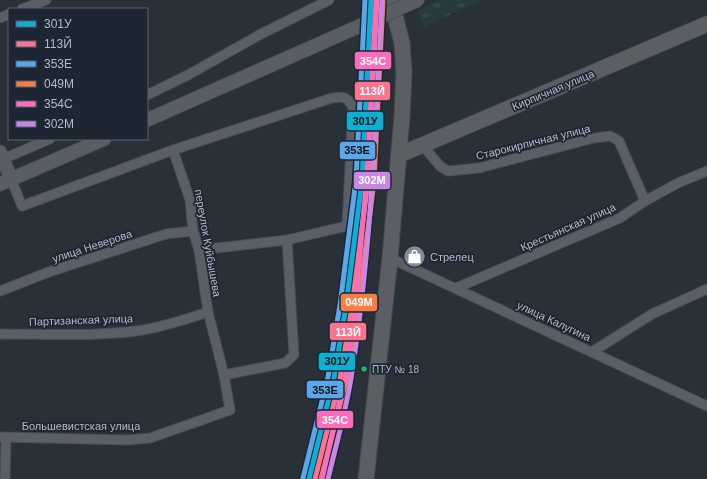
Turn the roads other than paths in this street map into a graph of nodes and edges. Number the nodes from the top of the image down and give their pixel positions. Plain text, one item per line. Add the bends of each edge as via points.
1 (46, 0) edge
2 (329, 0) edge
3 (391, 0) edge
4 (418, 0) edge
5 (25, 8) edge
6 (707, 24) edge
7 (148, 95) edge
8 (148, 120) edge
9 (47, 140) edge
10 (101, 140) edge
11 (422, 145) junction
12 (173, 150) junction
13 (2, 156) edge
14 (398, 156) junction
15 (707, 171) edge
16 (6, 182) edge
17 (645, 201) junction
18 (192, 231) junction
19 (288, 240) junction
20 (199, 250) junction
21 (390, 258) junction
22 (456, 288) junction
23 (707, 289) edge
24 (0, 291) edge
25 (208, 312) junction
26 (0, 334) edge
27 (592, 352) junction
28 (224, 375) junction
29 (707, 406) edge
30 (230, 410) joint
31 (3, 438) edge
32 (5, 479) edge
33 (366, 479) edge

1 - 5 street
2 - 7 street
3 - 14 highway via 402,43 404,72
4 - 8 main road, bridge
6 - 11 highway, Кирпичная улица
9 - 13 street
10 - 16 main road
11 - 14 highway, Кирпичная улица
11 - 17 street, Старокирпичная улица via 440,166 448,171 478,168 580,141 610,136 619,141
12 - 16 street via 22,206
12 - 18 street, переулок Куйбышева via 190,200
12 - 19 street via 343,96 353,107 347,226
13 - 16 main road
14 - 21 highway
15 - 17 street, Крестьянская улица
17 - 22 street, Крестьянская улица via 620,218
18 - 20 street, переулок Куйбышева
18 - 24 street, улица Неверова via 166,234 49,272
19 - 20 street
19 - 28 street via 294,355 285,363
20 - 25 street, переулок Куйбышева
21 - 22 street, улица Калугина
21 - 33 highway
22 - 27 street, улица Калугина
23 - 27 street via 652,314
25 - 26 street, Партизанская улица via 144,330 114,333
25 - 28 street, переулок Куйбышева
27 - 29 street, улица Калугина
28 - 30 street, переулок Куйбышева
30 - 31 street, Большевистская улица via 150,438
31 - 32 street

